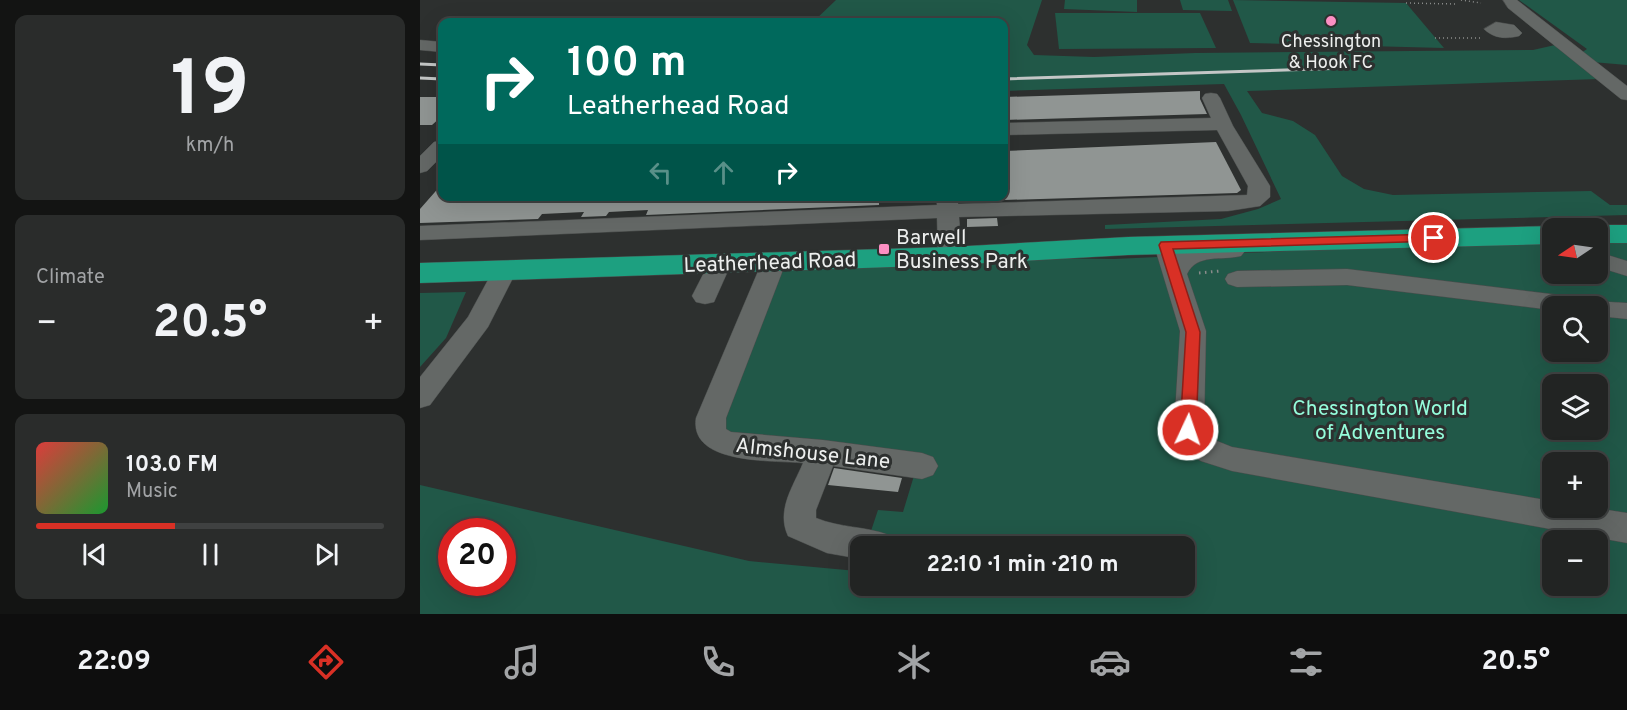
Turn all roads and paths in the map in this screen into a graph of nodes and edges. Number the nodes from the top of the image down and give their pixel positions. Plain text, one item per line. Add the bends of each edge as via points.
1 (1461, 0) edge
2 (1510, 0) edge
3 (1406, 3) dead end
4 (1481, 3) dead end
5 (1457, 4) dead end
6 (1508, 33) joint
7 (1551, 36) junction
8 (1435, 38) dead end
9 (420, 45) edge
10 (438, 47) edge
11 (1627, 95) edge
12 (1211, 98) dead end
13 (1224, 126) junction
14 (1008, 129) edge
15 (420, 146) edge
16 (438, 146) edge
17 (438, 150) edge
18 (420, 167) edge
19 (947, 204) edge
20 (420, 233) edge
21 (1608, 234) edge
22 (1627, 234) edge
23 (1542, 238) edge
24 (1316, 241) junction
25 (1166, 245) junction
26 (950, 256) junction
27 (774, 262) junction
28 (1608, 262) edge
29 (719, 264) junction
30 (1627, 269) edge
31 (504, 272) junction
32 (420, 273) edge
33 (1175, 275) junction
34 (1237, 279) dead end
35 (705, 296) dead end
36 (1542, 301) edge
37 (1608, 309) edge
38 (1627, 311) edge
39 (420, 397) edge
40 (823, 453) junction
41 (922, 466) dead end
42 (1627, 528) edge
43 (850, 542) edge

1 - 4 path
2 - 7 street
3 - 5 path
6 - 7 street
6 - 8 path via 1480,38
7 - 11 street
9 - 10 street
12 - 13 street
13 - 14 street via 1209,123
13 - 19 street via 1259,186 1259,196 1252,201
15 - 16 street
17 - 18 street
19 - 20 street
19 - 26 street
21 - 22 highway
23 - 24 highway, Leatherhead Road
24 - 25 highway, Leatherhead Road
24 - 33 street via 1275,249 1191,254 1182,259
25 - 26 highway, Leatherhead Road
25 - 33 street
26 - 27 highway, Leatherhead Road
27 - 29 highway, Leatherhead Road
27 - 40 street, Almshouse Lane via 711,418 711,434 717,441 729,444
28 - 30 street
29 - 31 highway, Leatherhead Road
29 - 35 street
31 - 32 highway, Leatherhead Road
31 - 39 street via 479,321
33 - 42 street via 1193,332 1188,430 1202,449 1592,518
34 - 36 street via 1347,277
37 - 38 street
40 - 41 street, Almshouse Lane
40 - 43 street via 800,510 800,526 827,538

